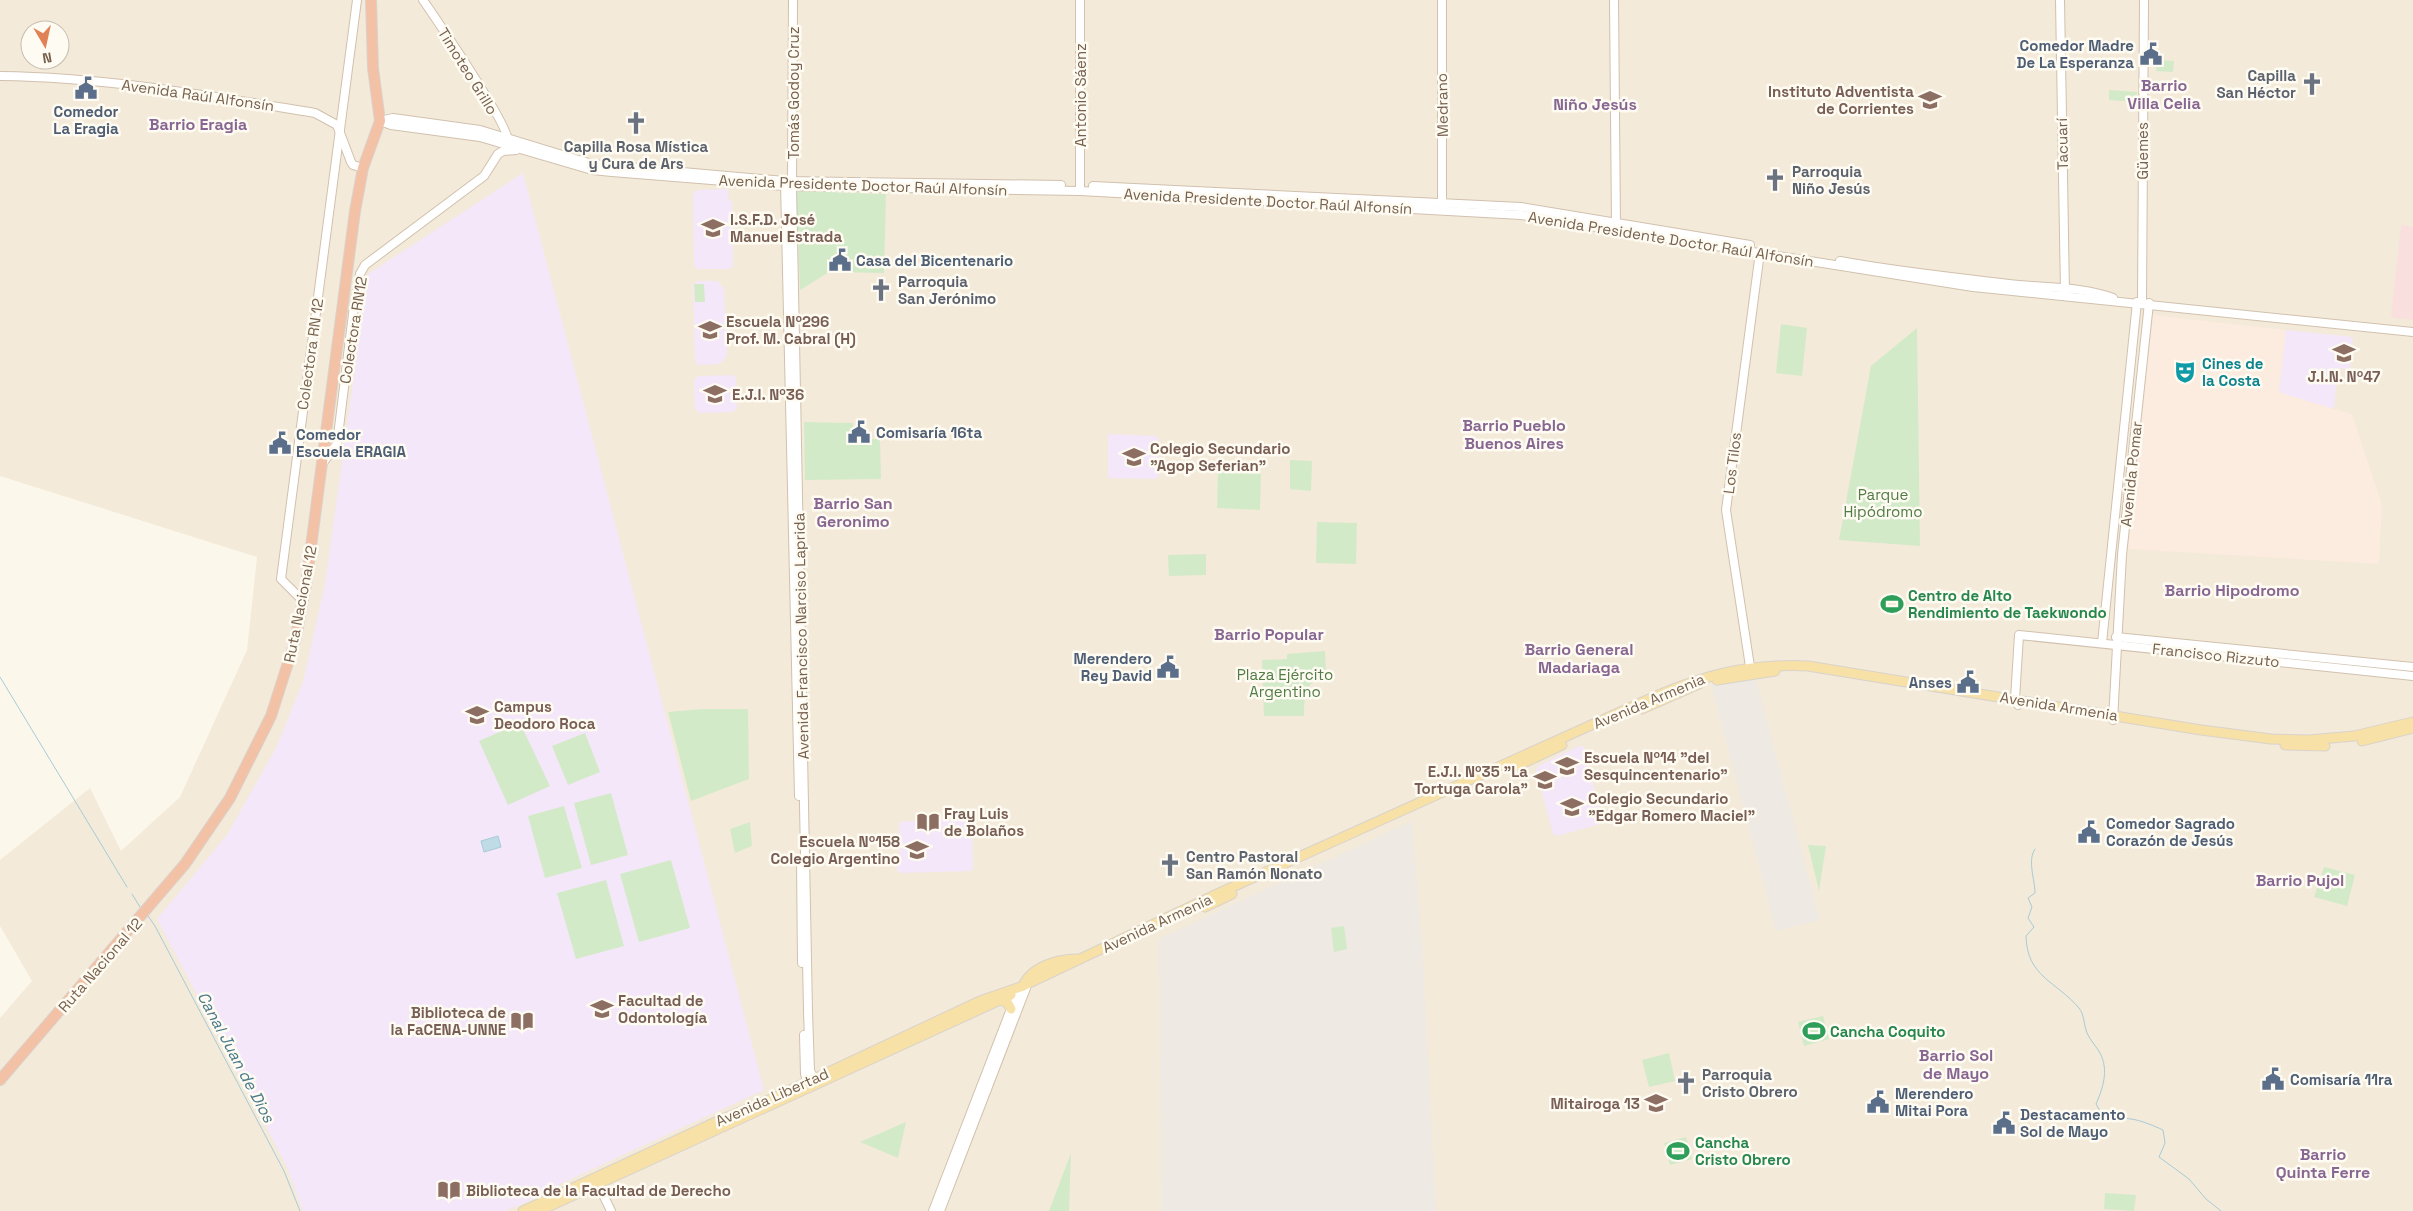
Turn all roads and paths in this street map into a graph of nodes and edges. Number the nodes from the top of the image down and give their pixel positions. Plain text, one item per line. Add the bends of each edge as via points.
1 (357, 0) edge
2 (371, 0) edge
3 (377, 0) edge
4 (423, 0) edge
5 (794, 0) edge
6 (1080, 0) edge
7 (1442, 0) edge
8 (1614, 0) edge
9 (2060, 0) edge
10 (2144, 0) edge
11 (373, 40) junction
12 (0, 76) edge
13 (380, 121) junction
14 (340, 129) junction
15 (498, 142) junction
16 (507, 142) junction
17 (525, 150) junction
18 (494, 159) junction
19 (363, 168) junction
20 (788, 183) junction
21 (1080, 188) junction
22 (1442, 206) junction
23 (1616, 226) junction
24 (1760, 252) junction
25 (2065, 292) junction
26 (2143, 303) junction
27 (2413, 332) edge
28 (322, 464) junction
29 (2115, 513) junction
30 (2116, 542) dead end
31 (303, 601) junction
32 (2116, 641) junction
33 (2102, 642) junction
34 (2413, 667) edge
35 (1750, 670) junction
36 (2413, 676) edge
37 (2017, 702) junction
38 (2113, 718) junction
39 (2413, 722) edge
40 (2413, 728) edge
41 (1023, 989) junction
42 (998, 1000) junction
43 (1011, 1009) junction
44 (0, 1080) edge
45 (810, 1082) junction
46 (596, 1181) junction
47 (522, 1211) edge
48 (539, 1211) edge
49 (611, 1211) edge
50 (933, 1211) edge
51 (940, 1211) edge

1 - 14 main road, Colectora RN 12
2 - 11 highway, Ruta Nacional 12
3 - 11 highway, Ruta Nacional 12
4 - 16 main road, Timoteo Grillo via 480,88
5 - 20 main road, Tomás Godoy Cruz
6 - 21 main road, Antonio Sáenz
7 - 22 main road, Medrano
8 - 23 main road
9 - 25 main road, Tacuarí
10 - 26 main road, Güemes
11 - 13 highway, Ruta Nacional 12
12 - 14 main road, Avenida Raúl Alfonsín via 80,78 315,112
13 - 15 main road, Avenida Presidente Doctor Raúl Alfonsín
13 - 16 main road, Avenida Presidente Doctor Raúl Alfonsín via 393,118 471,128
13 - 19 highway, Ruta Nacional 12
14 - 19 main road via 351,162
14 - 31 main road, Colectora RN 12 via 282,579
15 - 16 main road, Avenida Presidente Doctor Raúl Alfonsín
15 - 18 main road, Colectora RN12
16 - 17 main road, Avenida Presidente Doctor Raúl Alfonsín
16 - 20 main road, Avenida Presidente Doctor Raúl Alfonsín via 592,164
17 - 18 main road via 503,151
17 - 20 main road, Avenida Presidente Doctor Raúl Alfonsín via 592,170
18 - 28 main road, Colectora RN12 via 484,176 365,265 354,306 337,444
19 - 28 highway, Ruta Nacional 12 via 354,211
20 - 21 main road, Avenida Presidente Doctor Raúl Alfonsín
20 - 45 main road, Avenida Francisco Narciso Laprida
21 - 22 main road, Avenida Presidente Doctor Raúl Alfonsín
21 - 22 main road, Avenida Presidente Doctor Raúl Alfonsín via 1419,202
22 - 23 main road, Avenida Presidente Doctor Raúl Alfonsín
23 - 24 main road, Avenida Presidente Doctor Raúl Alfonsín
23 - 25 main road, Avenida Presidente Doctor Raúl Alfonsín via 1862,265
24 - 25 main road, Avenida Presidente Doctor Raúl Alfonsín via 1921,280
24 - 35 main road, Los Tilos via 1726,510
25 - 26 main road, Avenida Presidente Doctor Raúl Alfonsín via 2102,294 2122,301
26 - 27 main road, Avenida Presidente Doctor Raúl Alfonsín
26 - 29 main road, Avenida Pomar
26 - 32 main road, Avenida Pomar
28 - 31 highway, Ruta Nacional 12
29 - 30 main road
29 - 33 main road, Avenida Pomar
31 - 44 highway, Ruta Nacional 12 via 278,696 261,739 230,798 172,880
32 - 33 main road, Francisco Rizzuto
32 - 34 main road, Francisco Rizzuto
32 - 36 main road, Francisco Rizzuto
32 - 38 main road, Avenida Pomar
33 - 37 main road, Francisco Rizzuto via 2018,635
35 - 37 main road, Avenida Armenia via 1808,666
35 - 41 main road, Avenida Armenia via 1703,683 1651,705
35 - 41 main road, Avenida Armenia via 1728,671 1682,684 1079,959 1062,959 1029,973
37 - 38 main road, Avenida Armenia
38 - 39 main road, Avenida Armenia via 2309,740 2354,736
38 - 40 main road, Avenida Armenia via 2270,744 2310,746 2354,742
41 - 42 main road, Avenida Libertad
41 - 43 main road
41 - 45 main road, Avenida Libertad via 980,1001
41 - 51 main road
42 - 43 main road via 1007,1002
42 - 45 main road, Avenida Libertad
43 - 50 main road
45 - 46 main road, Avenida Libertad
46 - 47 main road, Avenida Libertad
46 - 48 main road, Avenida Libertad
46 - 49 main road

